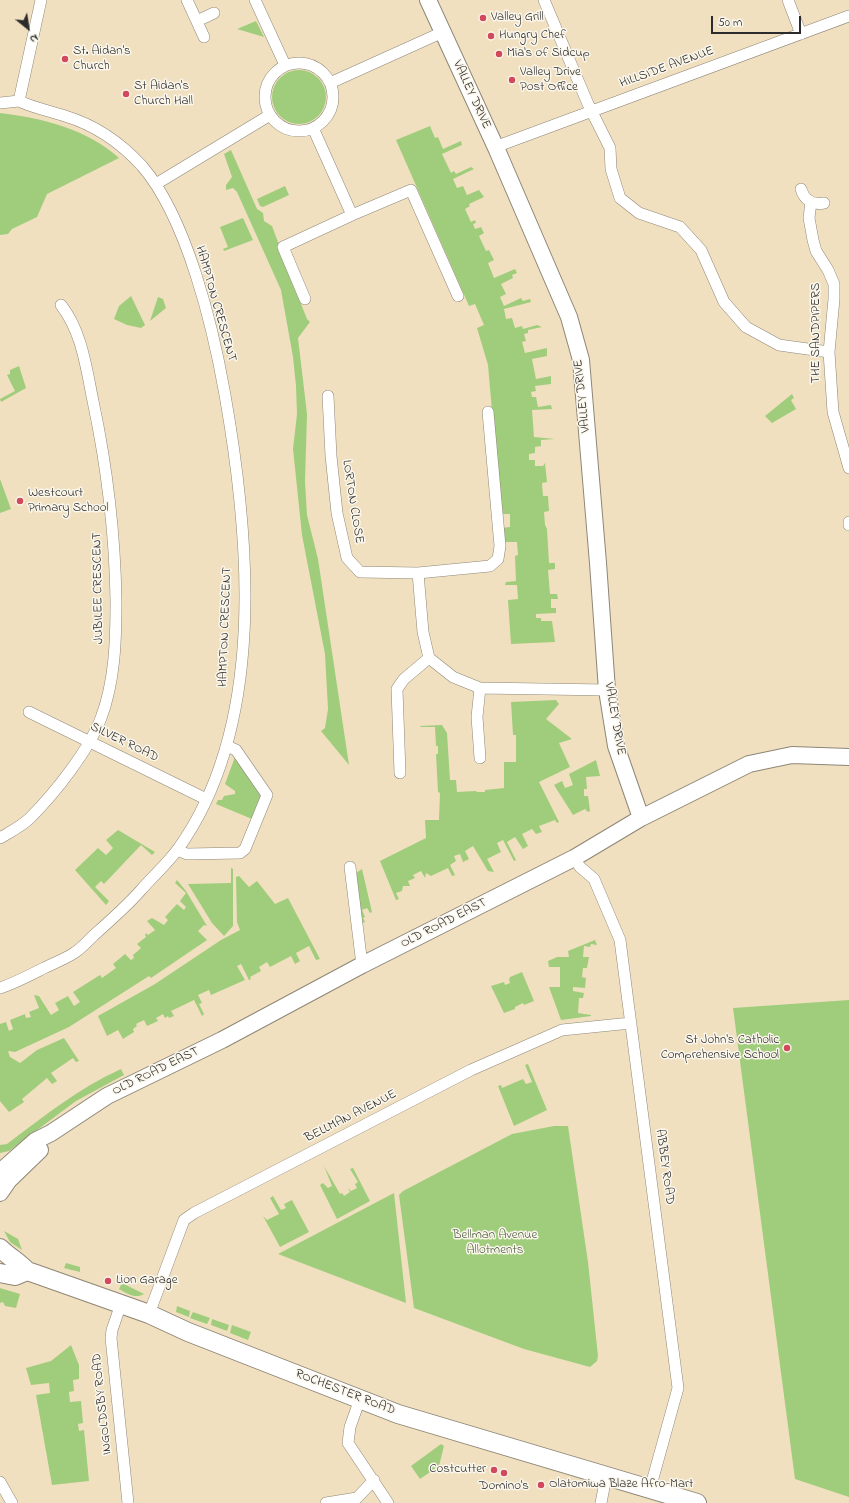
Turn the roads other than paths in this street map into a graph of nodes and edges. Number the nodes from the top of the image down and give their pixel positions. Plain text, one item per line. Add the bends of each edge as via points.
1 (41, 0) edge
2 (187, 0) edge
3 (255, 0) edge
4 (428, 0) edge
5 (544, 0) edge
6 (788, 0) edge
7 (214, 13) dead end
8 (849, 16) edge
9 (197, 21) junction
10 (442, 32) junction
11 (801, 34) junction
12 (204, 37) dead end
13 (285, 65) junction
14 (330, 83) junction
15 (19, 101) junction
16 (0, 103) edge
17 (593, 111) junction
18 (270, 115) junction
19 (314, 128) junction
20 (495, 147) junction
21 (156, 184) junction
22 (801, 189) dead end
23 (811, 202) junction
24 (824, 203) dead end
25 (352, 215) junction
26 (458, 296) dead end
27 (305, 299) dead end
28 (61, 305) dead end
29 (829, 352) junction
30 (328, 396) dead end
31 (488, 412) dead end
32 (849, 468) edge
33 (418, 573) junction
34 (429, 658) junction
35 (480, 688) junction
36 (607, 690) junction
37 (29, 712) dead end
38 (88, 741) junction
39 (227, 746) junction
40 (480, 758) dead end
41 (849, 758) edge
42 (400, 773) dead end
43 (206, 799) junction
44 (641, 818) junction
45 (0, 838) edge
46 (177, 850) junction
47 (574, 858) junction
48 (350, 867) dead end
49 (362, 965) junction
50 (0, 988) edge
51 (631, 1022) junction
52 (3, 1173) edge
53 (0, 1193) edge
54 (0, 1248) edge
55 (27, 1271) junction
56 (0, 1273) edge
57 (121, 1304) junction
58 (149, 1314) junction
59 (360, 1399) junction
60 (606, 1478) junction
61 (374, 1480) junction
62 (0, 1482) edge
63 (650, 1489) junction
64 (12, 1503) edge
65 (128, 1503) edge
66 (326, 1503) edge
67 (388, 1503) edge
68 (600, 1503) edge
69 (697, 1503) edge

1 - 15 street
2 - 9 street
3 - 13 street
4 - 10 main road, VALLEY DRIVE
5 - 17 street
6 - 11 street
7 - 9 street
8 - 11 street, HILLSIDE AVENUE
9 - 12 street
10 - 14 street
10 - 20 main road, VALLEY DRIVE
11 - 17 street, HILLSIDE AVENUE
13 - 14 street via 296,62 313,65
13 - 18 street via 273,74 266,88 265,101
14 - 19 street via 333,90 331,106 325,119
15 - 16 street
15 - 21 street, HAMPTON CRESCENT via 77,120 101,132 127,151
17 - 20 street, HILLSIDE AVENUE
17 - 29 street via 610,148 611,169 620,198 639,213 680,228 701,250 724,302 746,327 779,345
18 - 19 street via 289,130 298,132
18 - 21 street
19 - 25 street
20 - 36 main road, VALLEY DRIVE via 569,317 581,360
21 - 39 street, HAMPTON CRESCENT via 168,206 201,295 220,368 239,488 244,580 243,633 239,683
22 - 23 street
23 - 24 street
23 - 29 street, THE SANDPIPERS via 809,218 816,251 834,284
25 - 26 street via 411,190
25 - 27 street via 283,246
28 - 38 street, JUBILEE CRESCENT via 73,321 86,368 104,453 115,556 116,620 113,669 101,718
29 - 32 street, THE SANDPIPERS via 833,412
30 - 33 street, LORTON CLOSE via 337,513 347,558 360,572
31 - 33 street, LORTON CLOSE via 500,546 498,559 490,566
33 - 34 street via 422,632
34 - 35 street via 453,677
34 - 42 street via 404,679 397,689
35 - 36 street
35 - 40 street via 477,716
36 - 44 main road, VALLEY DRIVE via 616,746
37 - 38 street, SILVER ROAD
38 - 43 street, SILVER ROAD
38 - 45 street, JUBILEE CRESCENT via 71,768 29,819
39 - 43 street, HAMPTON CRESCENT
39 - 46 street via 237,751 267,795 245,849 240,853 187,854
41 - 44 main road, OLD ROAD EAST via 792,755 749,764
43 - 46 street, HAMPTON CRESCENT
44 - 47 main road, OLD ROAD EAST
46 - 50 street, HAMPTON CRESCENT via 127,906 75,952
47 - 49 main road, OLD ROAD EAST
47 - 51 street, ABBEY ROAD via 580,867 592,876 619,937
48 - 49 street
49 - 52 main road, OLD ROAD EAST via 222,1040 107,1096 35,1141
51 - 58 street, BELLMAN AVENUE via 562,1030 471,1070 194,1213 184,1220
51 - 63 street, ABBEY ROAD via 678,1388
52 - 53 main road, OLD ROAD EAST
54 - 55 main road
55 - 56 main road via 15,1276
55 - 57 main road, ROCHESTER ROAD
57 - 58 main road, ROCHESTER ROAD
57 - 65 street, INGOLDSBY ROAD via 111,1338
58 - 59 main road, ROCHESTER ROAD via 188,1332
59 - 60 main road, ROCHESTER ROAD via 398,1414
59 - 61 street via 348,1441 352,1451
60 - 63 main road, ROCHESTER ROAD
60 - 68 street
61 - 66 street via 357,1498
61 - 67 street
62 - 64 street
63 - 69 main road, ROCHESTER ROAD

